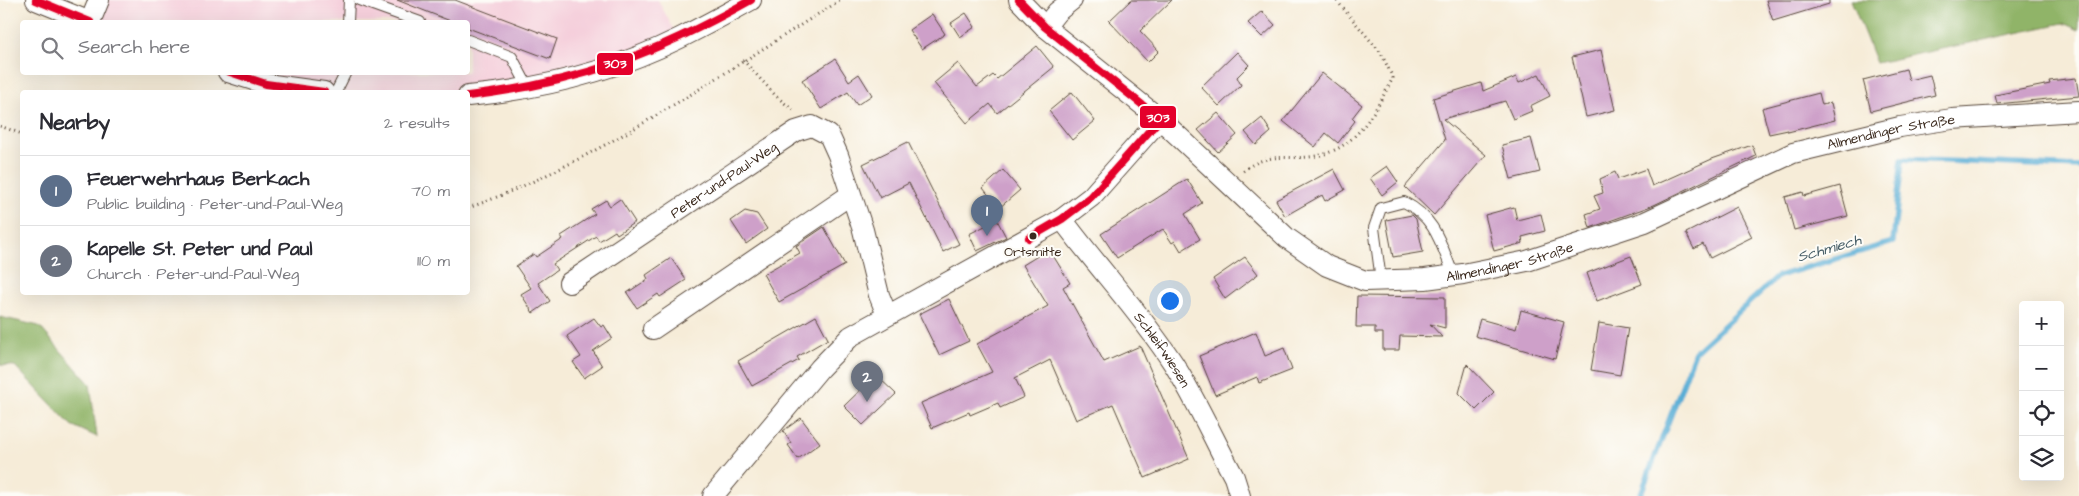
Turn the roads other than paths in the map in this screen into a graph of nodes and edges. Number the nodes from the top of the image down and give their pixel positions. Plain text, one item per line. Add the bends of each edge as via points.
1 (36, 0) edge
2 (99, 0) edge
3 (349, 0) edge
4 (359, 0) edge
5 (751, 0) edge
6 (1019, 0) edge
7 (1072, 0) edge
8 (85, 20) edge
9 (91, 20) edge
10 (348, 20) edge
11 (414, 20) edge
12 (1045, 27) junction
13 (470, 41) edge
14 (238, 75) edge
15 (344, 75) edge
16 (529, 89) junction
17 (310, 90) edge
18 (337, 90) edge
19 (470, 96) edge
20 (2079, 111) edge
21 (1160, 119) junction
22 (850, 195) junction
23 (1062, 219) junction
24 (1454, 276) junction
25 (1381, 280) junction
26 (569, 283) dead end
27 (887, 315) junction
28 (652, 328) dead end
29 (713, 496) edge
30 (1240, 496) edge

1 - 8 street
2 - 9 street
3 - 10 lane
4 - 11 lane
5 - 16 street via 679,39 606,69
6 - 12 street, Allmendinger Straße
7 - 12 street
12 - 21 street, Allmendinger Straße
13 - 16 lane via 512,57
14 - 17 street via 266,84
15 - 18 lane
16 - 19 street
20 - 24 street, Allmendinger Straße via 1944,120 1900,127 1794,153 1645,222 1527,261
21 - 23 street via 1091,198
21 - 25 street, Allmendinger Straße via 1287,238 1327,266 1365,281
22 - 26 street, Peter-und-Paul-Weg via 829,135 812,126 796,131
22 - 27 street
22 - 28 street
23 - 27 street
23 - 30 street, Schleifwiesen via 1174,365 1234,478
24 - 25 street, Allmendinger Straße
24 - 25 lane via 1432,223 1419,209 1404,202 1381,208 1374,228
27 - 29 street via 851,336

